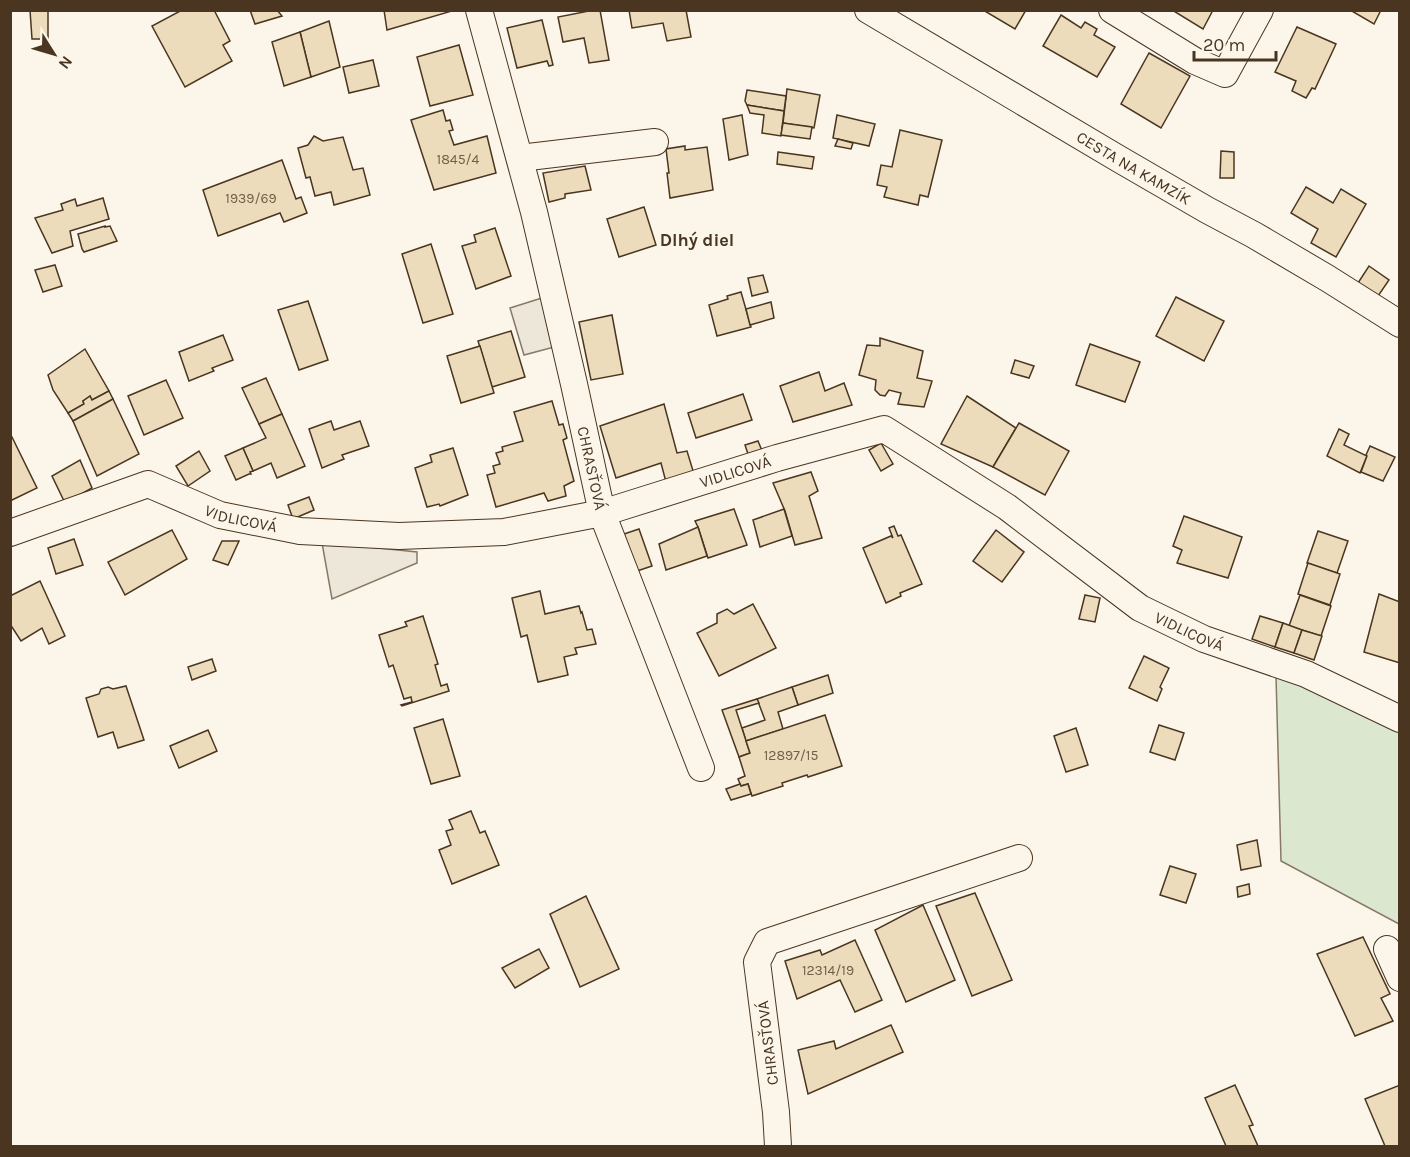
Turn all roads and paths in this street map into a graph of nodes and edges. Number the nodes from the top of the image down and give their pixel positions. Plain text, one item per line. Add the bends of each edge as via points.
1 (479, 10) edge
2 (868, 10) edge
3 (1112, 10) edge
4 (1260, 10) edge
5 (655, 142) dead end
6 (520, 158) junction
7 (1400, 324) edge
8 (602, 513) junction
9 (10, 533) edge
10 (1400, 719) edge
11 (701, 768) dead end
12 (1019, 858) dead end
13 (1387, 949) dead end
14 (1400, 978) edge
15 (778, 1146) edge

1 - 6 street, CHRASŤOVÁ
2 - 7 street, CESTA NA KAMZÍK
3 - 4 street via 1195,61 1225,74
5 - 6 street
6 - 8 street, CHRASŤOVÁ
8 - 9 street, VIDLICOVÁ via 504,532 399,536 300,531 220,514 148,484
8 - 10 street, VIDLICOVÁ via 884,429 1007,507 1140,608 1204,639 1306,674
8 - 11 street, CHRASŤOVÁ
12 - 15 street, CHRASŤOVÁ via 767,942 758,962
13 - 14 street

